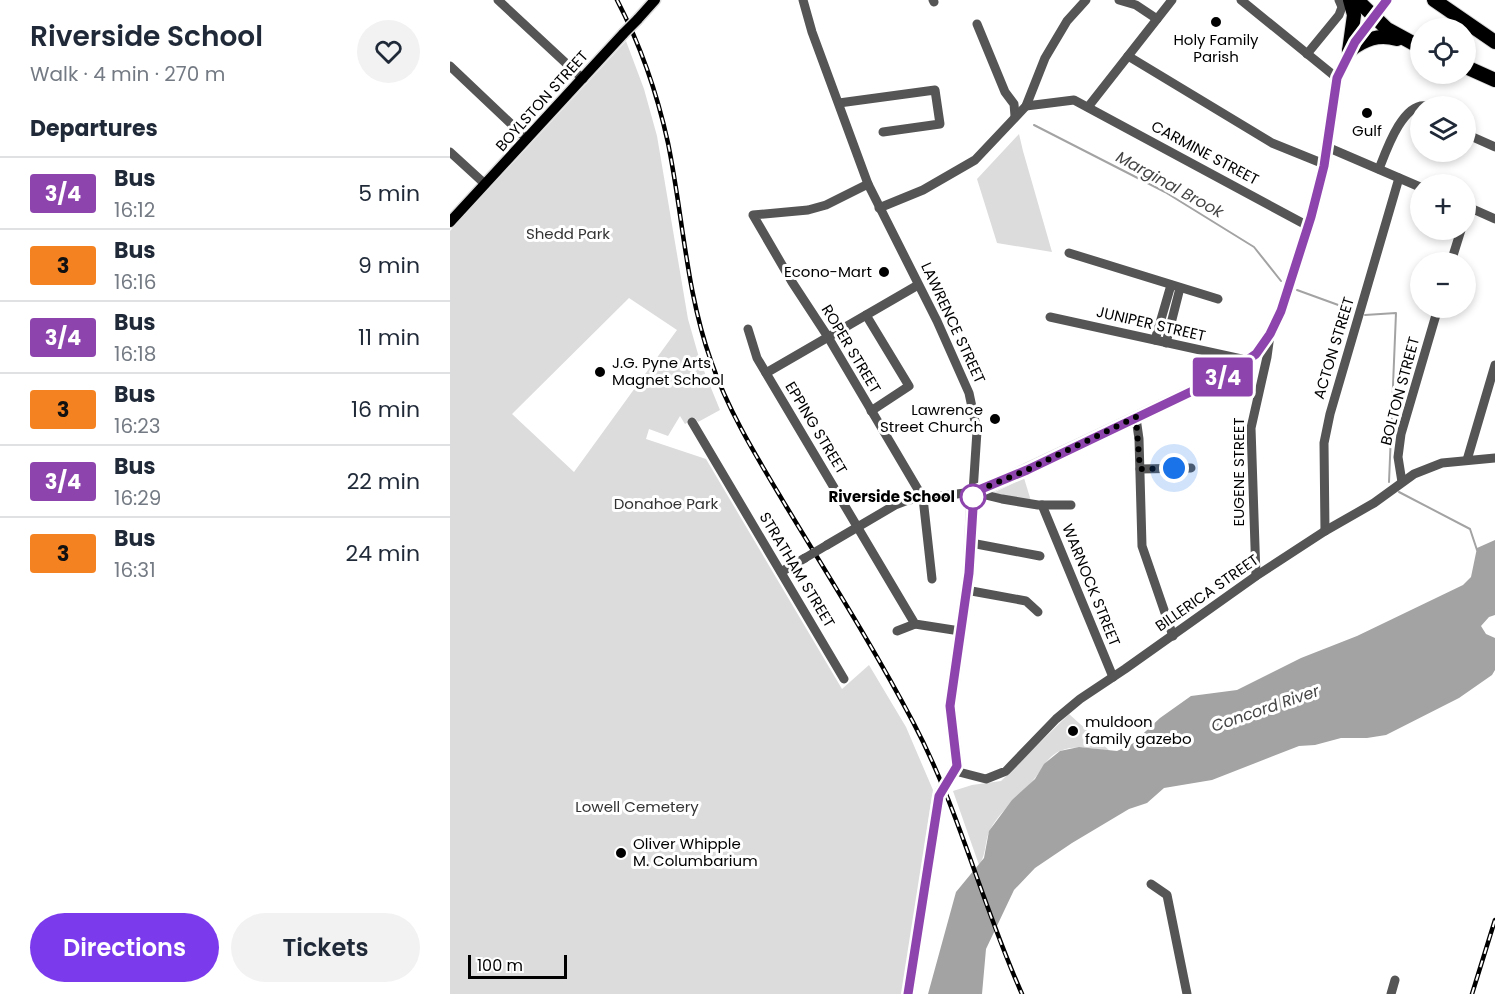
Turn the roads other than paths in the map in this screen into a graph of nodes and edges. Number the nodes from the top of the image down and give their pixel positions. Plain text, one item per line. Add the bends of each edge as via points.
1 (498, 0) edge
2 (656, 0) edge
3 (803, 0) edge
4 (1086, 0) edge
5 (1119, 0) edge
6 (1172, 0) edge
7 (1241, 0) edge
8 (1339, 0) edge
9 (1350, 0) edge
10 (1357, 0) edge
11 (1388, 0) edge
12 (1434, 0) edge
13 (1375, 15) junction
14 (1157, 19) junction
15 (977, 24) dead end
16 (1410, 42) edge
17 (1495, 42) edge
18 (1410, 43) edge
19 (1349, 51) junction
20 (1307, 54) junction
21 (1128, 56) junction
22 (450, 66) edge
23 (1476, 71) edge
24 (1337, 78) junction
25 (583, 79) junction
26 (1495, 80) edge
27 (839, 103) junction
28 (1026, 106) junction
29 (1088, 107) junction
30 (1410, 112) edge
31 (1015, 116) junction
32 (883, 132) dead end
33 (1476, 138) edge
34 (527, 139) junction
35 (1327, 147) junction
36 (1495, 147) edge
37 (450, 152) edge
38 (1324, 164) junction
39 (1379, 169) junction
40 (1399, 178) junction
41 (1410, 183) edge
42 (485, 184) junction
43 (867, 184) junction
44 (879, 207) junction
45 (1476, 212) edge
46 (1495, 219) edge
47 (450, 222) edge
48 (1308, 226) junction
49 (1069, 253) dead end
50 (918, 285) junction
51 (1176, 286) junction
52 (1218, 299) dead end
53 (866, 315) junction
54 (1050, 316) dead end
55 (1435, 318) edge
56 (748, 329) dead end
57 (1270, 334) junction
58 (828, 337) junction
59 (1155, 340) junction
60 (1166, 343) junction
61 (1246, 360) junction
62 (1495, 365) edge
63 (766, 373) junction
64 (871, 411) junction
65 (1136, 417) junction
66 (692, 422) dead end
67 (1495, 458) edge
68 (1467, 460) junction
69 (1191, 468) dead end
70 (1140, 469) junction
71 (1402, 482) junction
72 (974, 492) junction
73 (923, 498) junction
74 (1042, 505) junction
75 (1071, 505) dead end
76 (858, 527) junction
77 (1325, 531) junction
78 (971, 543) junction
79 (1040, 556) dead end
80 (780, 572) junction
81 (1256, 576) junction
82 (932, 579) dead end
83 (966, 590) junction
84 (1038, 612) dead end
85 (915, 624) junction
86 (897, 631) dead end
87 (960, 631) junction
88 (1173, 636) junction
89 (1113, 677) junction
90 (844, 679) dead end
91 (955, 771) junction
92 (1151, 884) dead end
93 (1395, 980) dead end
94 (1186, 992) edge
95 (908, 994) edge
96 (1391, 994) edge

1 - 25 street
2 - 25 main road, BOYLSTON STREET, bridge
3 - 27 street, LAWRENCE STREET
4 - 28 street via 1067,21 1045,58
5 - 14 street via 1136,5
6 - 14 street
7 - 20 street
8 - 20 street via 1339,15
9 - 19 highway via 1354,15
10 - 13 highway
11 - 13 main road
12 - 17 highway
13 - 16 highway via 1387,29
13 - 19 main road
14 - 21 street
15 - 31 street via 1005,92 1014,104
18 - 19 highway via 1377,36
19 - 24 main road
20 - 24 street
21 - 29 street
21 - 38 street via 1272,143
22 - 34 street
23 - 26 highway
24 - 35 main road
25 - 34 main road, BOYLSTON STREET
27 - 32 street via 935,90 940,124
27 - 43 street, LAWRENCE STREET
28 - 29 street, CARMINE STREET via 1074,100
28 - 31 street
29 - 48 street, CARMINE STREET
30 - 39 street via 1394,131
31 - 44 street via 975,160 923,190
33 - 36 street
34 - 42 main road, BOYLSTON STREET
35 - 38 main road
35 - 39 street
37 - 42 street
38 - 48 main road
39 - 40 street
40 - 41 street
40 - 77 street, ACTON STREET via 1330,414 1324,443
42 - 47 main road, BOYLSTON STREET
43 - 44 street, LAWRENCE STREET
43 - 58 street, ROPER STREET via 808,210 753,215
44 - 50 street, LAWRENCE STREET
45 - 46 street
48 - 57 main road
49 - 51 street
50 - 53 street
50 - 72 street, LAWRENCE STREET via 972,403 977,431
51 - 52 street
51 - 59 street
51 - 60 street
53 - 58 street
53 - 64 street via 909,386
54 - 59 street, JUNIPER STREET
55 - 71 street, BOLTON STREET via 1401,434 1398,457
56 - 63 street, EPPING STREET via 753,350
57 - 61 main road via 1256,354
57 - 81 street, EUGENE STREET via 1251,428
58 - 63 street
58 - 64 street, ROPER STREET
59 - 60 street, JUNIPER STREET
60 - 61 street, JUNIPER STREET
61 - 65 main road via 1226,375
62 - 68 street
63 - 76 street, EPPING STREET
64 - 73 street, ROPER STREET
65 - 70 street
65 - 72 main road
66 - 80 street, STRATHAM STREET
67 - 68 street, BILLERICA STREET
68 - 71 street, BILLERICA STREET via 1430,466
69 - 70 street
70 - 88 street via 1142,546
71 - 77 street, BILLERICA STREET
72 - 73 street
72 - 74 street
72 - 78 main road, LAWRENCE STREET
73 - 76 street via 901,502
73 - 82 street
74 - 75 street
74 - 89 street, WARNOCK STREET
76 - 80 street, bridge
76 - 85 street, EPPING STREET
77 - 81 street, BILLERICA STREET
78 - 79 street
78 - 83 main road, LAWRENCE STREET
80 - 90 street, STRATHAM STREET
81 - 88 street, BILLERICA STREET
83 - 84 street via 1026,601
83 - 87 main road, LAWRENCE STREET
85 - 86 street
85 - 87 street
87 - 91 main road, LAWRENCE STREET via 950,706
88 - 89 street, BILLERICA STREET
89 - 91 street, BILLERICA STREET via 1065,711 999,775 986,779
91 - 95 main road via 939,796
92 - 94 street via 1167,895
93 - 96 street

